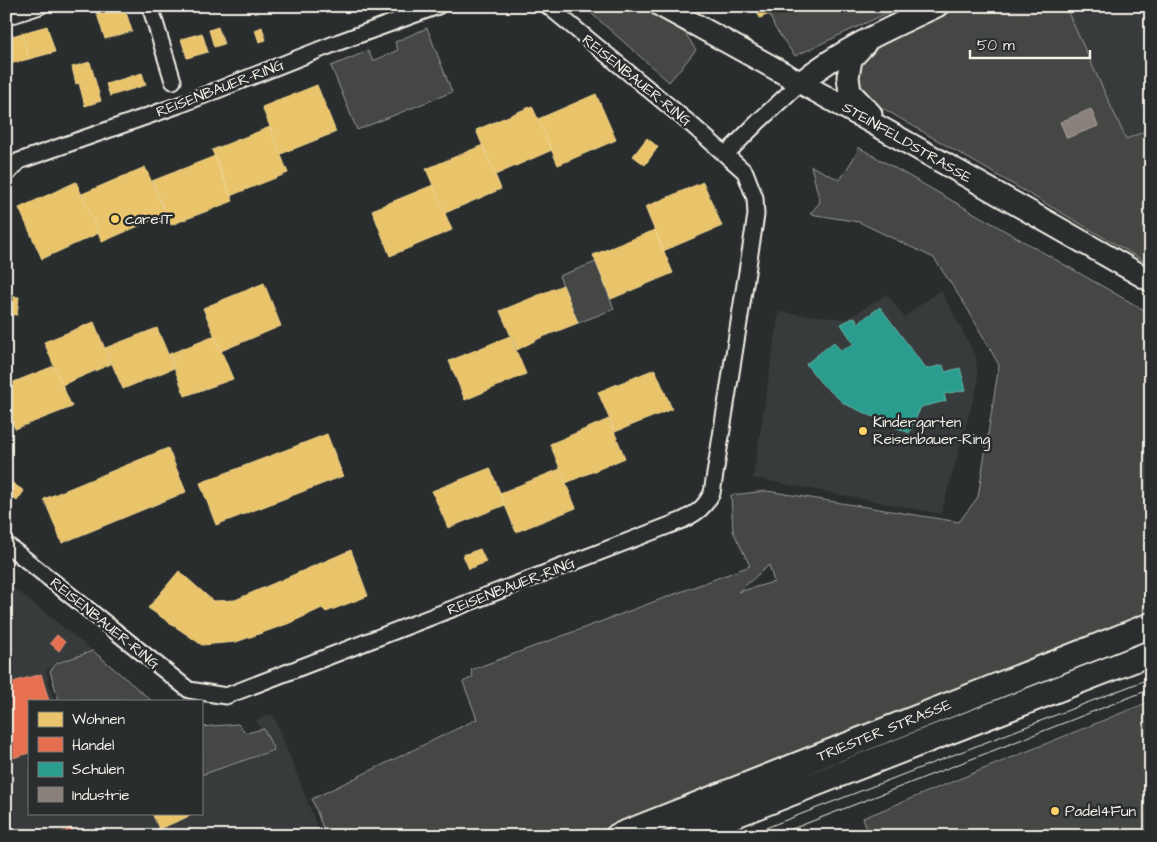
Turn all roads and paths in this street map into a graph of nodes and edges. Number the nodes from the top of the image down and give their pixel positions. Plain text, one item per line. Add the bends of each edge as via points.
1 (40, 6) edge
2 (150, 6) edge
3 (438, 6) edge
4 (548, 6) edge
5 (661, 6) edge
6 (938, 6) edge
7 (6, 17) edge
8 (872, 36) junction
9 (173, 81) dead end
10 (801, 82) junction
11 (884, 128) junction
12 (726, 154) junction
13 (6, 175) edge
14 (1151, 281) edge
15 (6, 544) edge
16 (1151, 624) edge
17 (1151, 653) edge
18 (618, 836) edge
19 (681, 836) edge

1 - 7 street
2 - 9 street
3 - 13 street, REISENBAUER-RING via 182,104 18,161
4 - 12 street, REISENBAUER-RING
5 - 10 main road, STEINFELDSTRASSE
6 - 8 main road
8 - 10 main road
8 - 11 main road via 851,59 849,85 850,92
10 - 11 main road, STEINFELDSTRASSE
10 - 12 street
11 - 14 main road, STEINFELDSTRASSE
12 - 15 street, REISENBAUER-RING via 745,172 755,198 756,215 712,493 697,512 226,696 189,690
16 - 18 main road, TRIESTER STRASSE
17 - 19 main road, TRIESTER STRASSE

